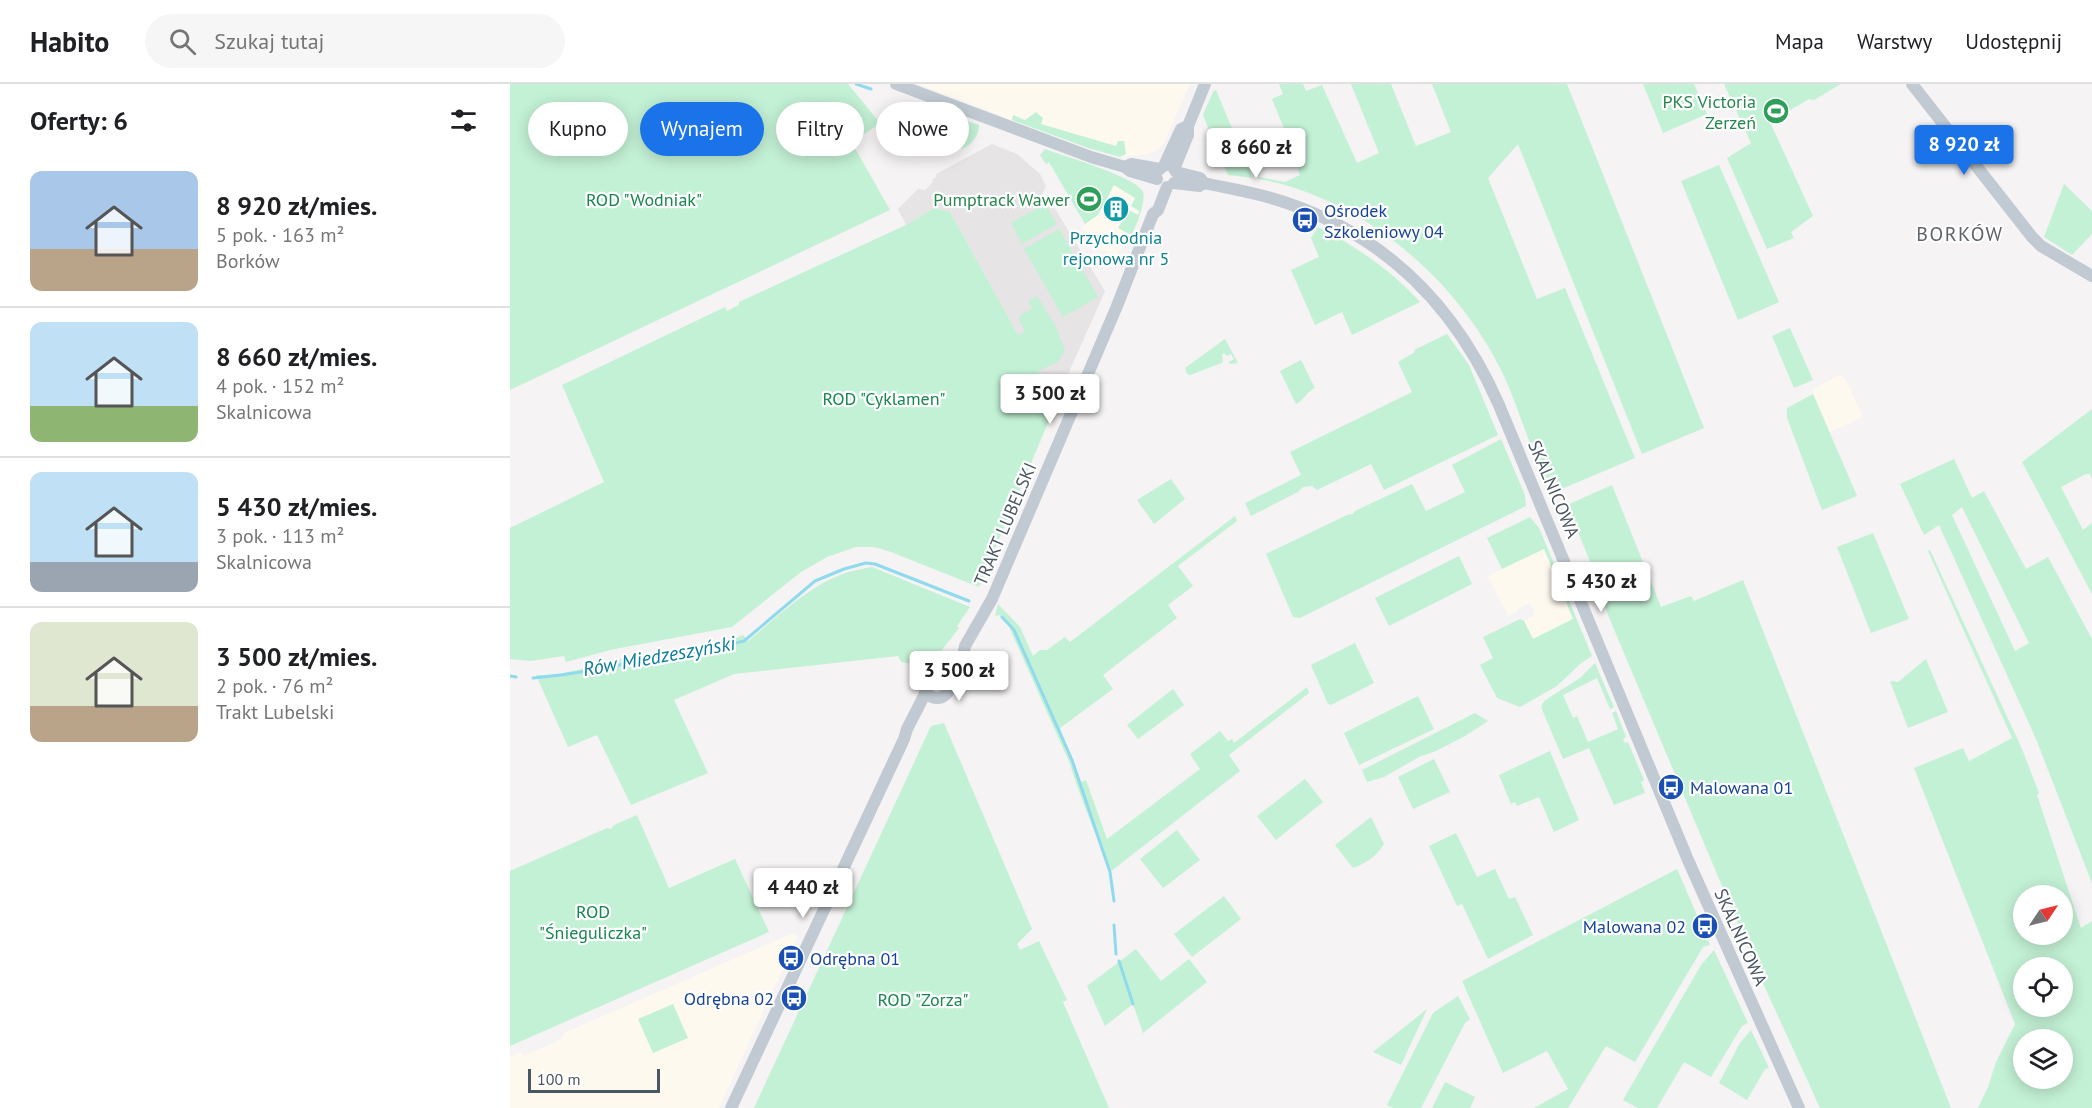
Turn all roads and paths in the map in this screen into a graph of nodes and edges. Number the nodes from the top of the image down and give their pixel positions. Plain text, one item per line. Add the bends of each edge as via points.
1 (896, 84) edge
2 (1205, 84) edge
3 (1912, 84) edge
4 (1166, 176) junction
5 (2092, 276) edge
6 (944, 675) junction
7 (930, 695) junction
8 (731, 1108) edge
9 (1799, 1108) edge

1 - 4 street, SKALNICOWA via 1130,171
2 - 4 street, TRAKT LUBELSKI via 1188,135
3 - 5 street via 2032,237
4 - 6 street, TRAKT LUBELSKI via 1117,306 997,588 976,630 959,648
4 - 9 street, SKALNICOWA via 1291,204 1358,235 1415,280 1468,344 1499,405 1688,860
6 - 7 street via 950,687 948,692 941,697
6 - 7 street via 932,673 926,678 924,684
7 - 8 street via 912,732 904,739

